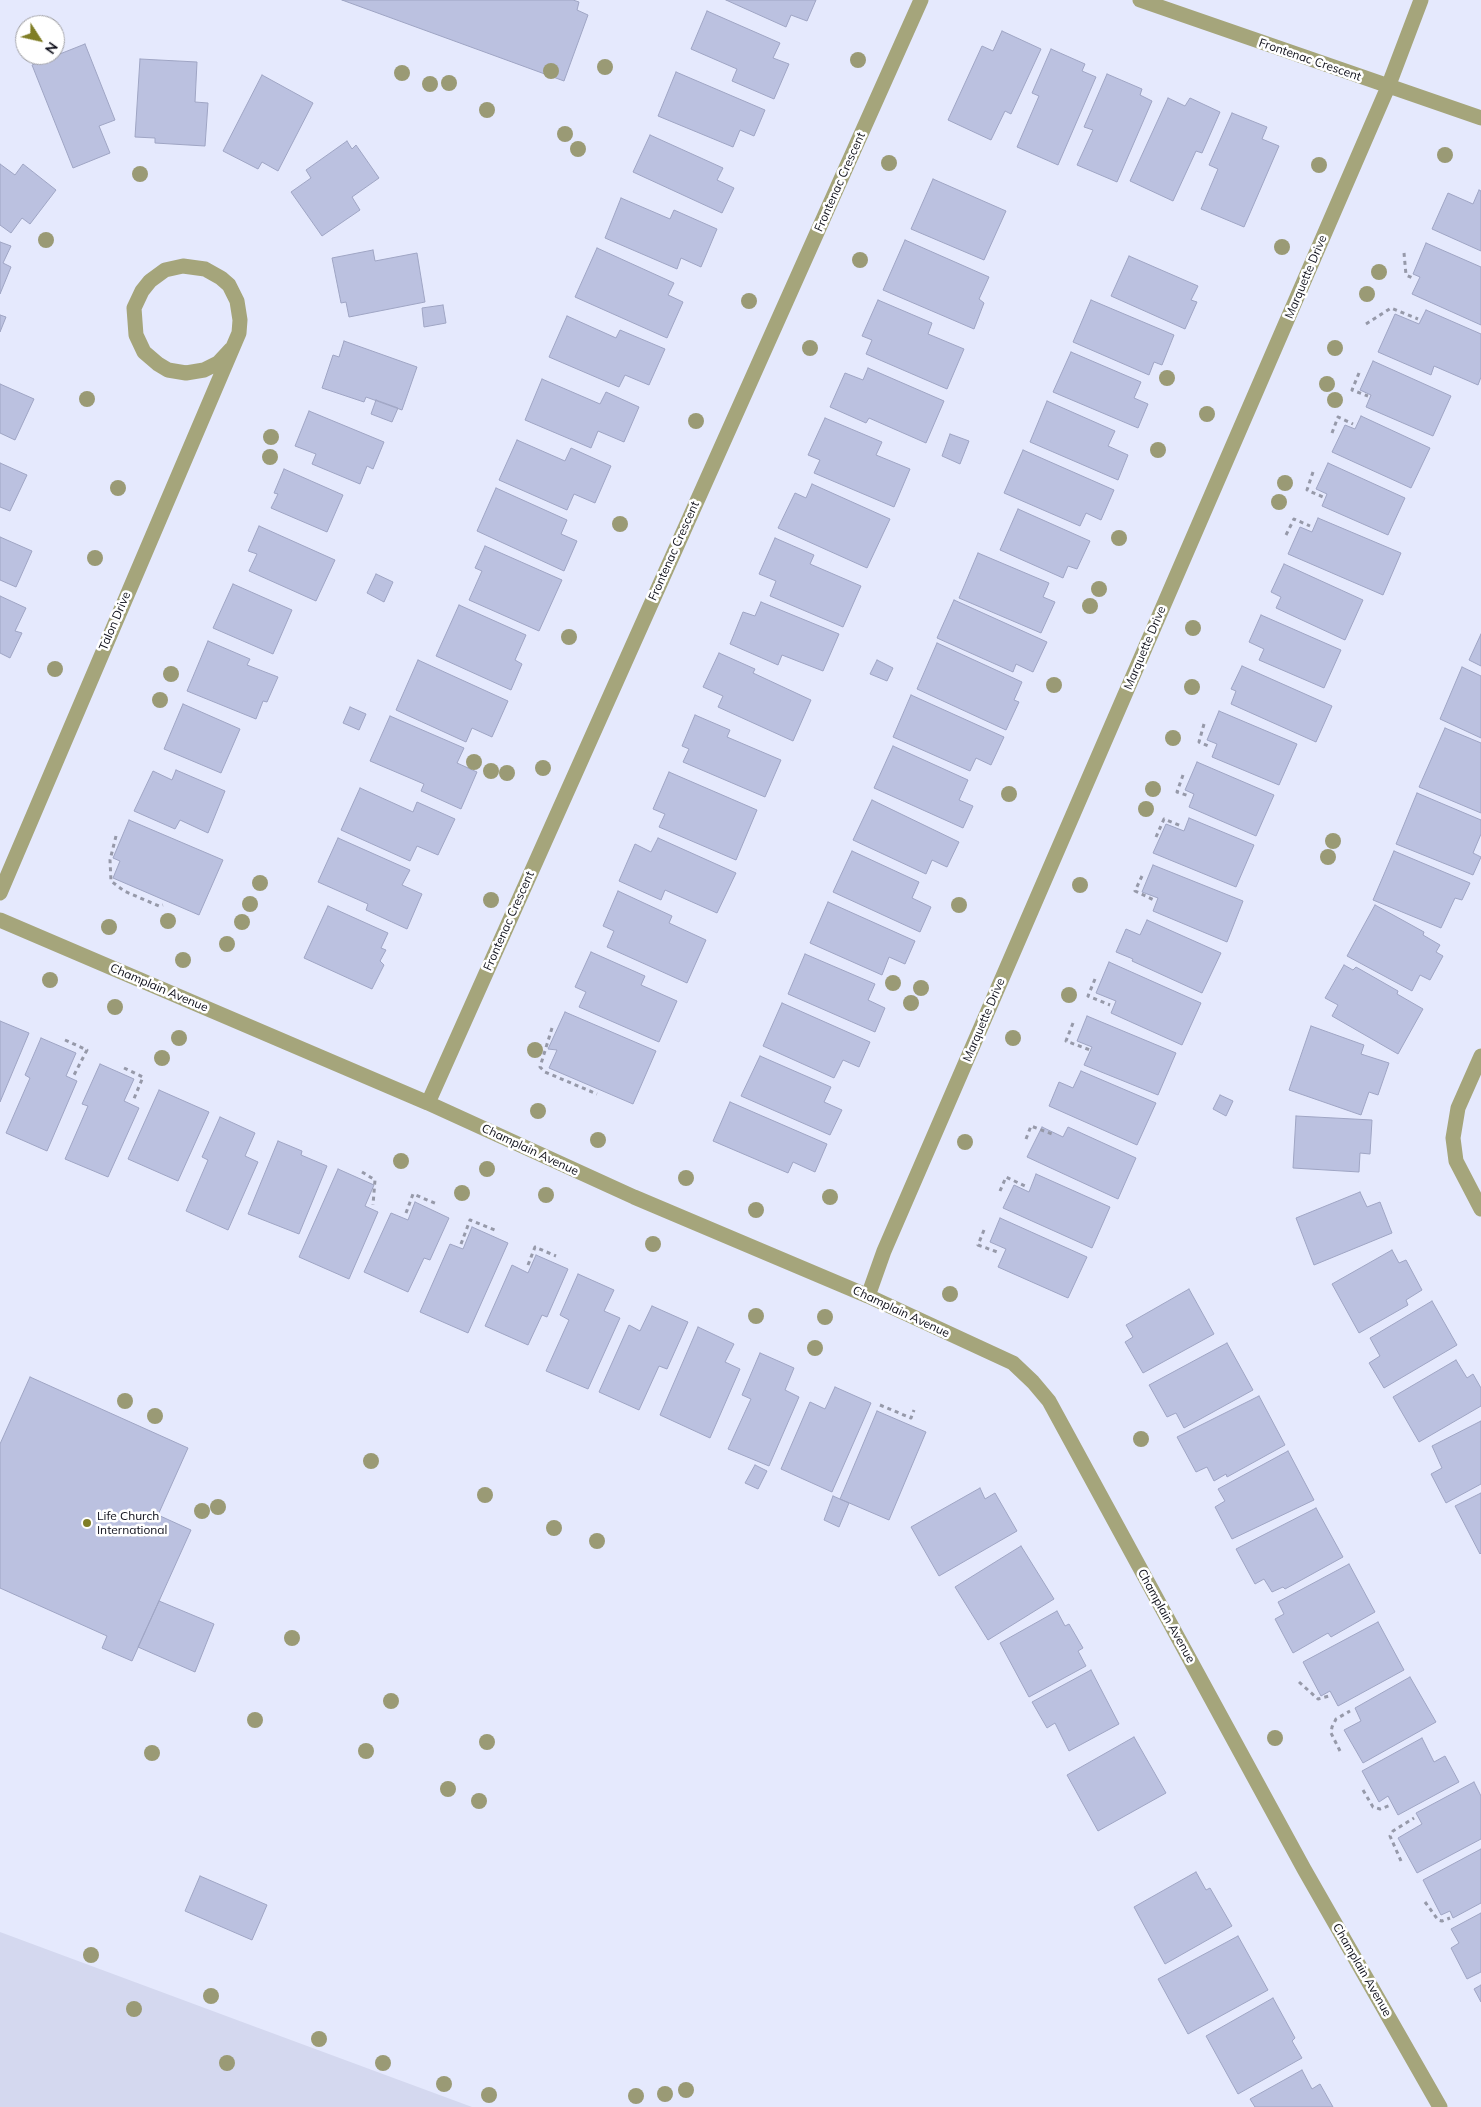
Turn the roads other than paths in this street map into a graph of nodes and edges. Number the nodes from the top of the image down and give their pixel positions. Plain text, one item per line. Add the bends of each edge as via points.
1 (921, 0) edge
2 (1140, 0) edge
3 (1421, 0) edge
4 (1388, 87) junction
5 (1481, 118) edge
6 (231, 349) junction
7 (0, 893) edge
8 (0, 920) edge
9 (1481, 1056) edge
10 (428, 1103) junction
11 (1481, 1209) edge
12 (868, 1296) junction
13 (1440, 2107) edge

1 - 10 street, Frontenac Crescent
2 - 4 street, Frontenac Crescent
3 - 4 street, Marquette Drive
4 - 5 street, Frontenac Crescent
4 - 12 street, Marquette Drive via 884,1251
6 - 6 street, Talon Drive via 239,332 238,301 221,278 205,269 183,266 165,270 142,291 134,308 136,335 144,352 158,364 168,370 186,373 204,370 218,363
6 - 7 street, Talon Drive
8 - 10 street, Champlain Avenue
9 - 11 street via 1458,1108 1453,1138 1456,1161
10 - 12 street, Champlain Avenue via 634,1197
12 - 13 street, Champlain Avenue via 1013,1363 1049,1401 1304,1869

